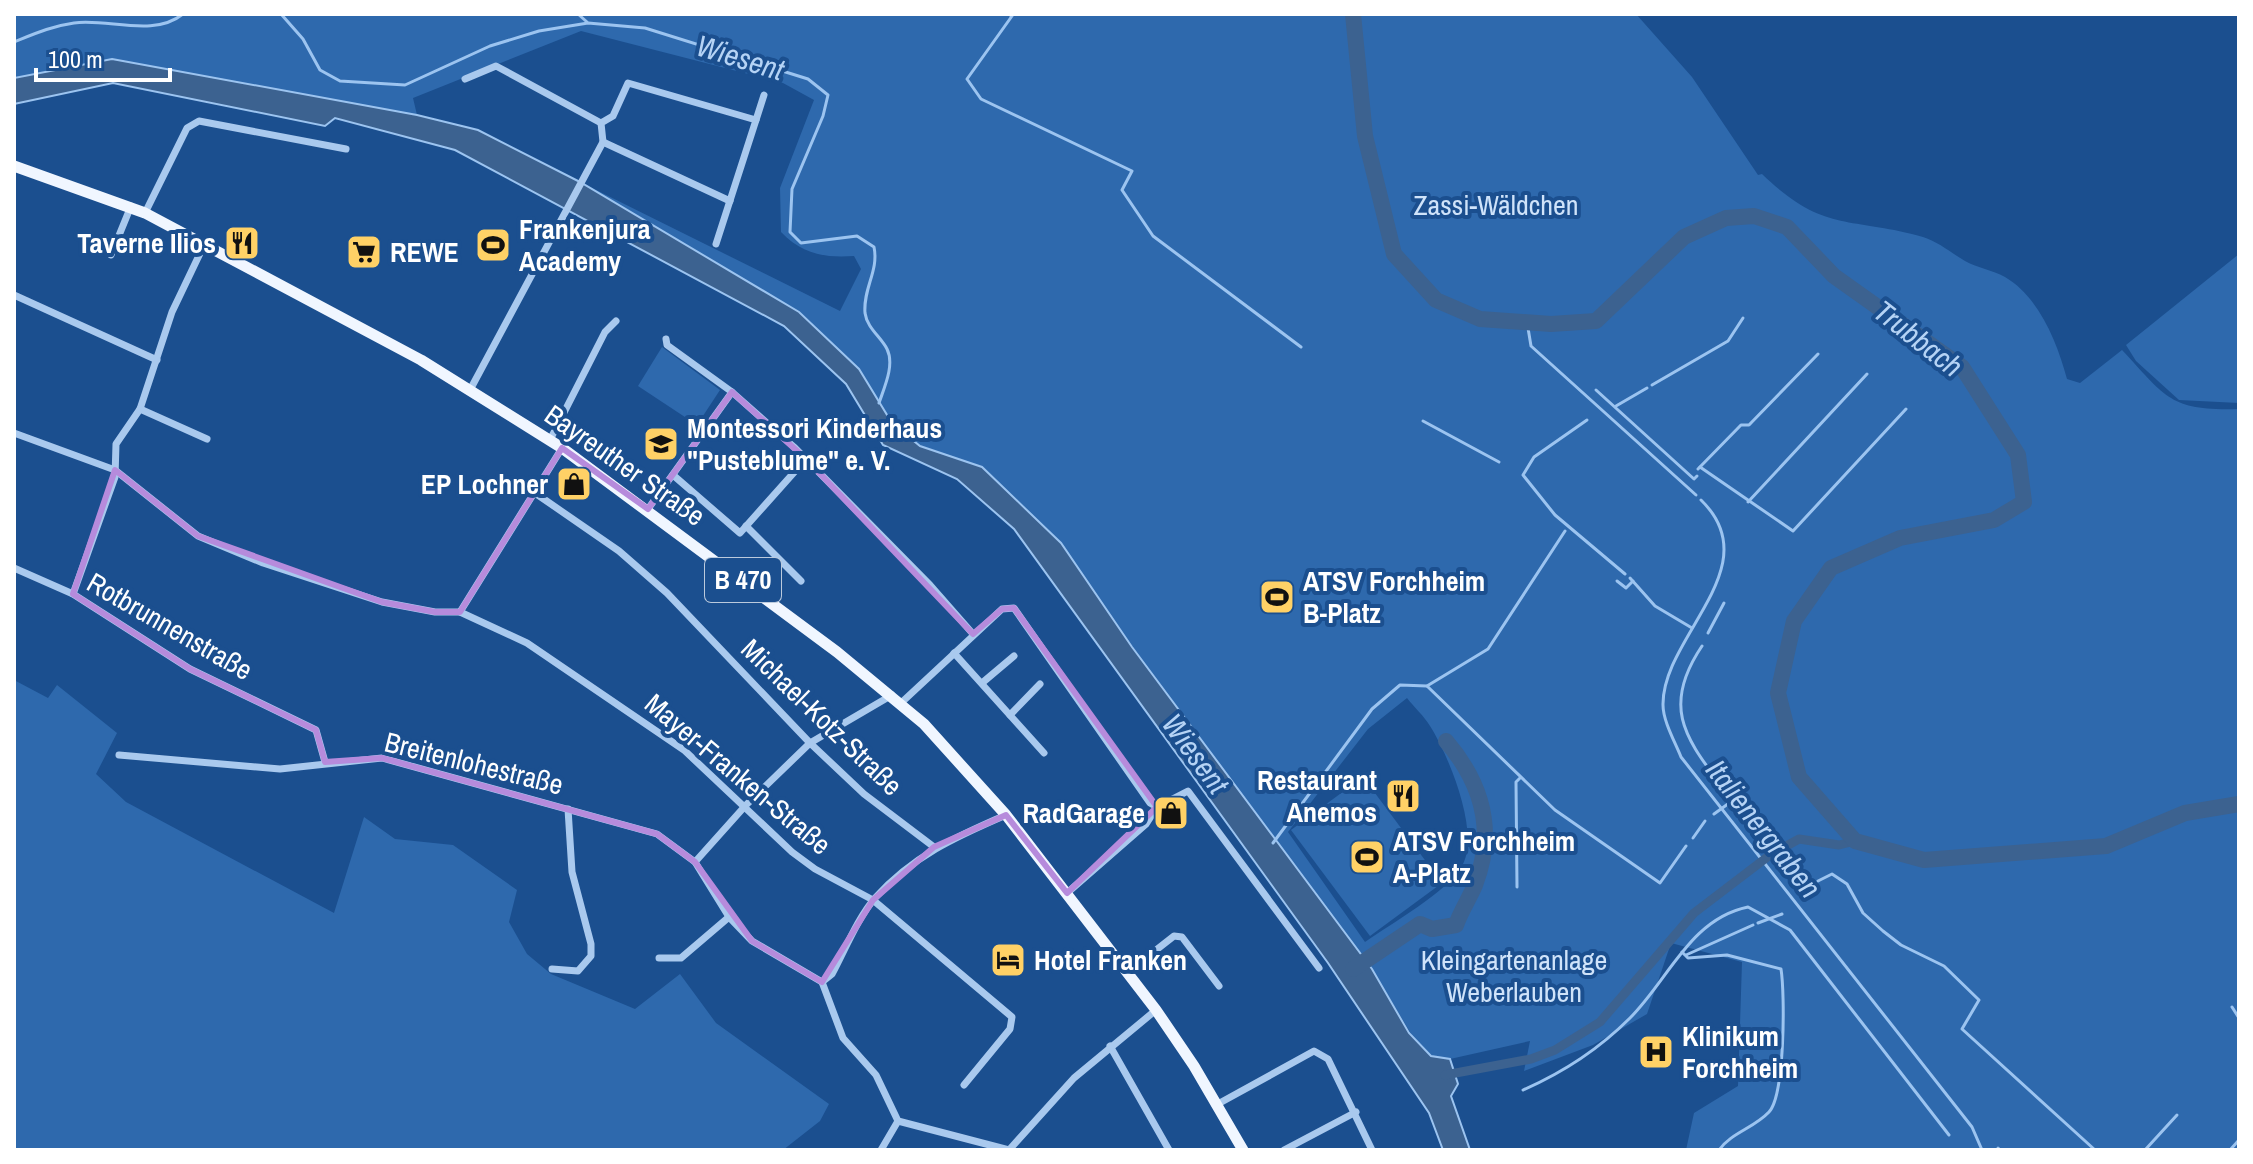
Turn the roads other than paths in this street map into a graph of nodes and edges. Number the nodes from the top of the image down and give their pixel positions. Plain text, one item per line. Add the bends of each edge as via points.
1 (465, 79) dead end
2 (764, 95) dead end
3 (756, 120) junction
4 (601, 123) junction
5 (603, 142) junction
6 (346, 149) dead end
7 (14, 166) edge
8 (730, 201) junction
9 (131, 206) junction
10 (145, 213) junction
11 (716, 244) dead end
12 (204, 245) junction
13 (111, 255) dead end
14 (14, 295) edge
15 (616, 321) dead end
16 (666, 339) dead end
17 (157, 360) junction
18 (470, 390) junction
19 (732, 392) junction
20 (140, 409) junction
21 (14, 433) edge
22 (207, 439) dead end
23 (550, 440) junction
24 (562, 448) junction
25 (806, 459) junction
26 (115, 470) junction
27 (673, 475) junction
28 (535, 493) junction
29 (648, 509) junction
30 (746, 526) junction
31 (14, 568) edge
32 (801, 581) dead end
33 (73, 594) junction
34 (460, 612) junction
35 (973, 634) junction
36 (954, 653) junction
37 (1014, 656) dead end
38 (982, 683) junction
39 (1040, 684) dead end
40 (896, 699) junction
41 (1010, 715) junction
42 (810, 743) junction
43 (1044, 753) dead end
44 (119, 755) dead end
45 (325, 762) junction
46 (746, 805) junction
47 (1157, 807) junction
48 (568, 809) junction
49 (1006, 815) junction
50 (934, 847) junction
51 (695, 862) junction
52 (1067, 893) junction
53 (873, 900) junction
54 (729, 917) junction
55 (659, 958) dead end
56 (1319, 968) dead end
57 (552, 969) dead end
58 (1128, 972) junction
59 (822, 982) junction
60 (1219, 986) dead end
61 (1156, 1010) junction
62 (1110, 1046) junction
63 (964, 1085) dead end
64 (1216, 1105) junction
65 (1356, 1112) junction
66 (898, 1121) junction
67 (881, 1150) edge
68 (1009, 1150) edge
69 (1169, 1150) edge
70 (1243, 1150) edge
71 (1284, 1150) edge
72 (1372, 1150) edge

1 - 4 street via 496,66
2 - 3 street
3 - 4 street via 628,83 613,116
3 - 8 street
4 - 5 street
5 - 8 street
5 - 18 street
6 - 10 street via 199,121 187,128
7 - 9 main road, B 470
8 - 11 street
9 - 10 main road, B 470
9 - 13 street
10 - 12 main road, B 470
12 - 17 street via 172,312
12 - 18 main road, Bayreuther Straße / B 470
14 - 17 street
15 - 23 street via 605,332
16 - 19 street via 667,345
17 - 20 street
18 - 23 main road, Bayreuther Straße / B 470
19 - 25 street
19 - 27 street
20 - 22 street
20 - 26 street via 116,444
21 - 26 street, Mayer-Franken-Straße
23 - 24 main road, Bayreuther Straße / B 470
24 - 28 street
24 - 29 main road, Bayreuther Straße / B 470
25 - 30 street
25 - 35 street
26 - 33 street
26 - 34 street, Mayer-Franken-Straße via 198,536 251,558 382,602
27 - 29 street
27 - 30 street via 740,533
28 - 34 street
28 - 42 street, Michael-Kotz-Straße via 619,551 667,593
29 - 40 main road, Bayreuther Straße / B 470
30 - 32 street
31 - 33 street, Rotbrunnenstraße
33 - 45 street, Rotbrunnenstraße via 190,669 316,730
34 - 46 street, Mayer-Franken-Straße via 527,643 581,678 684,750
35 - 36 street
35 - 47 street via 1002,609 1014,608
36 - 38 street
36 - 40 street
37 - 38 street
38 - 41 street
39 - 41 street
40 - 42 street
40 - 49 main road, Bayreuther Straße / B 470
41 - 43 street
42 - 46 street
42 - 50 street, Michael-Kotz-Straße via 864,794
44 - 45 street, Breitenlohestraße via 280,769
45 - 48 street, Breitenlohestraße via 382,758
46 - 51 street
46 - 53 street, Mayer-Franken-Straße via 792,852
47 - 52 street via 1146,824
47 - 56 street via 1188,791
48 - 51 street, Breitenlohestraße via 657,834
48 - 57 street via 572,872 591,956 578,971
49 - 50 street
49 - 52 main road, Bayreuther Straße / B 470
50 - 53 street
51 - 54 street, Breitenlohestraße
52 - 58 main road, Bayreuther Straße / B 470
53 - 59 street via 832,974
53 - 63 street, Mayer-Franken-Straße via 1012,1017 1010,1029
54 - 55 street via 681,958
54 - 59 street, Breitenlohestraße via 752,941
58 - 60 street via 1174,936 1182,937
58 - 61 main road, Bayreuther Straße / B 470
59 - 66 street via 843,1038 876,1075
61 - 62 street
61 - 64 main road, Bayreuther Straße / B 470
62 - 68 street via 1048,1103
62 - 69 street
64 - 65 street via 1314,1051 1328,1059
64 - 70 main road, Bayreuther Straße / B 470
65 - 71 street
65 - 72 street
66 - 67 street
66 - 68 street

